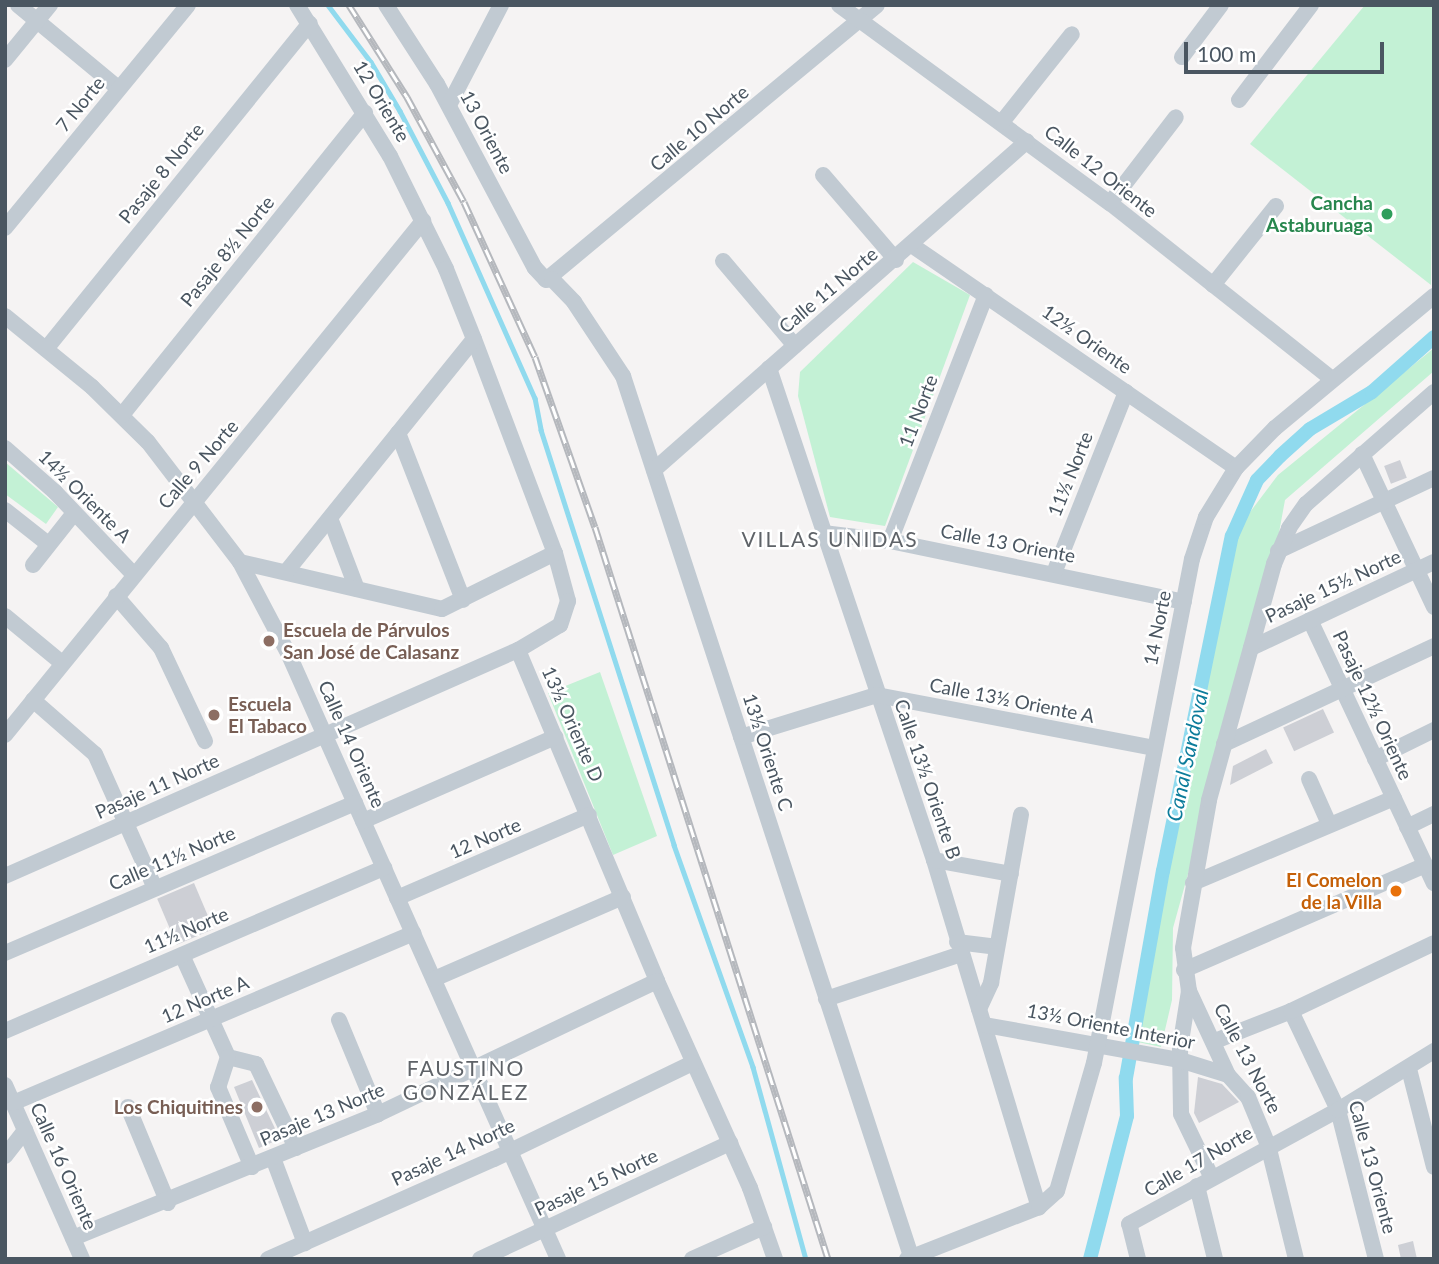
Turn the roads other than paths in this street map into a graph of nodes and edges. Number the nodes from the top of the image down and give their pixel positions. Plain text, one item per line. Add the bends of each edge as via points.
1 (18, 5) edge
2 (50, 5) edge
3 (188, 5) edge
4 (297, 5) edge
5 (386, 5) edge
6 (501, 5) edge
7 (839, 5) edge
8 (877, 5) edge
9 (1221, 5) edge
10 (1311, 5) edge
11 (860, 19) junction
12 (37, 21) junction
13 (310, 23) junction
14 (1072, 34) dead end
15 (1182, 57) dead end
16 (5, 60) edge
17 (119, 89) junction
18 (1239, 100) dead end
19 (449, 105) junction
20 (365, 113) junction
21 (1176, 117) dead end
22 (1002, 122) junction
23 (1027, 141) junction
24 (823, 175) dead end
25 (1110, 203) junction
26 (1276, 205) dead end
27 (423, 221) junction
28 (5, 229) edge
29 (913, 246) junction
30 (896, 260) junction
31 (723, 261) dead end
32 (549, 280) junction
33 (1213, 285) junction
34 (986, 295) junction
35 (1434, 296) edge
36 (5, 316) edge
37 (474, 339) junction
38 (795, 346) junction
39 (46, 349) junction
40 (769, 368) junction
41 (1331, 377) junction
42 (1126, 392) junction
43 (1434, 392) edge
44 (1434, 399) edge
45 (1416, 408) junction
46 (122, 415) junction
47 (398, 433) junction
48 (5, 448) edge
49 (1362, 454) junction
50 (1236, 468) junction
51 (654, 470) junction
52 (1434, 478) edge
53 (196, 499) junction
54 (1384, 501) junction
55 (5, 510) edge
56 (74, 513) junction
57 (330, 518) junction
58 (824, 533) junction
59 (890, 541) junction
60 (48, 544) junction
61 (1278, 551) junction
62 (555, 553) junction
63 (240, 562) junction
64 (1434, 562) edge
65 (33, 565) dead end
66 (1417, 570) junction
67 (286, 572) junction
68 (1054, 573) junction
69 (133, 574) junction
70 (358, 589) junction
71 (116, 596) junction
72 (463, 600) junction
73 (1184, 603) junction
74 (1434, 607) edge
75 (5, 617) edge
76 (1310, 620) junction
77 (1434, 646) edge
78 (1251, 648) junction
79 (518, 650) junction
80 (62, 663) junction
81 (1343, 690) junction
82 (877, 695) junction
83 (33, 700) junction
84 (8, 724) edge
85 (1434, 730) edge
86 (325, 736) junction
87 (555, 737) junction
88 (741, 737) junction
89 (205, 741) dead end
90 (1224, 744) junction
91 (1155, 748) junction
92 (1375, 759) junction
93 (1309, 779) dead end
94 (1394, 798) junction
95 (355, 803) junction
96 (1434, 814) edge
97 (1021, 815) dead end
98 (589, 816) junction
99 (363, 821) junction
100 (126, 822) junction
101 (1329, 824) junction
102 (1407, 827) junction
103 (934, 860) junction
104 (1425, 865) junction
105 (384, 868) junction
106 (1012, 874) junction
107 (5, 876) edge
108 (1193, 883) junction
109 (1434, 883) edge
110 (155, 888) junction
111 (623, 897) junction
112 (397, 898) junction
113 (413, 933) junction
114 (1434, 943) edge
115 (996, 947) junction
116 (959, 948) junction
117 (5, 953) edge
118 (182, 955) junction
119 (1184, 970) junction
120 (434, 979) junction
121 (657, 981) junction
122 (1189, 991) junction
123 (826, 999) junction
124 (979, 1009) junction
125 (1291, 1010) junction
126 (211, 1020) junction
127 (339, 1020) dead end
128 (985, 1025) junction
129 (5, 1031) edge
130 (1215, 1041) junction
131 (1097, 1046) junction
132 (1434, 1051) edge
133 (229, 1057) junction
134 (1180, 1060) junction
135 (693, 1063) junction
136 (474, 1068) junction
137 (1409, 1069) junction
138 (1228, 1075) junction
139 (8, 1091) edge
140 (128, 1107) dead end
141 (1338, 1110) junction
142 (378, 1114) junction
143 (25, 1130) junction
144 (730, 1143) junction
145 (1268, 1145) junction
146 (296, 1148) junction
147 (509, 1149) junction
148 (5, 1156) edge
149 (273, 1158) junction
150 (252, 1167) junction
151 (1434, 1167) edge
152 (1212, 1178) junction
153 (1197, 1186) junction
154 (168, 1203) junction
155 (1039, 1207) junction
156 (764, 1227) junction
157 (545, 1229) junction
158 (74, 1238) junction
159 (300, 1249) edge
160 (909, 1257) edge
161 (82, 1259) edge
162 (268, 1259) edge
163 (480, 1259) edge
164 (558, 1259) edge
165 (692, 1259) edge
166 (775, 1259) edge
167 (1138, 1259) edge
168 (1215, 1259) edge
169 (1296, 1259) edge
170 (1376, 1259) edge

1 - 12 street
2 - 12 street
3 - 17 street, 7 Norte
4 - 13 street, 12 Oriente
5 - 19 street, 13 Oriente
6 - 19 street
7 - 11 street, Calle 12 Oriente
8 - 11 street, Calle 10 Norte
9 - 15 street
10 - 18 street
11 - 22 street, Calle 12 Oriente
11 - 32 street, Calle 10 Norte
12 - 16 street
12 - 17 street
13 - 20 street, 12 Oriente
13 - 39 street, Pasaje 8 Norte
14 - 22 street
17 - 28 street, 7 Norte
19 - 32 street, 13 Oriente via 535,268
20 - 27 street, 12 Oriente
20 - 46 street, Pasaje 8½ Norte
21 - 25 street
22 - 23 street, Calle 12 Oriente
23 - 25 street, Calle 12 Oriente
23 - 29 street, Calle 11 Norte
24 - 30 street
25 - 33 street, Calle 12 Oriente
26 - 33 street
27 - 37 street
27 - 53 street, Calle 9 Norte
29 - 30 street, Calle 11 Norte
29 - 34 street, 12½ Oriente
30 - 38 street, Calle 11 Norte
31 - 38 street
32 - 51 street, 13½ Oriente C via 574,302 617,363
33 - 41 street, Calle 12 Oriente
34 - 42 street, 12½ Oriente
34 - 59 street, 11 Norte
35 - 41 street, 14 Norte
36 - 39 street, Calle 14 Oriente
37 - 47 street
37 - 62 street
38 - 40 street, Calle 11 Norte
39 - 46 street, Calle 14 Oriente
40 - 51 street, Calle 11 Norte
40 - 58 street, Calle 13½ Oriente B
41 - 50 street, 14 Norte
42 - 50 street, 12½ Oriente
42 - 68 street, 11½ Norte
43 - 45 street
44 - 45 street
45 - 49 street, Calle 13 Norte
46 - 53 street, Calle 14 Oriente
47 - 57 street
47 - 72 street
48 - 56 street, 14½ Oriente A
49 - 54 street
49 - 61 street, Calle 13 Norte via 1306,504
50 - 73 street, 14 Norte via 1203,524
51 - 88 street, 13½ Oriente C
52 - 54 street
53 - 63 street, Calle 14 Oriente
53 - 69 street, Calle 9 Norte
54 - 61 street
54 - 66 street
55 - 60 street
56 - 60 street
56 - 69 street, 14½ Oriente A
57 - 67 street
57 - 70 street
58 - 59 street, Calle 13 Oriente
58 - 82 street, Calle 13½ Oriente B
59 - 68 street, Calle 13 Oriente
60 - 65 street
61 - 78 street, Calle 13 Norte
62 - 72 street
62 - 79 street via 568,601 565,619
63 - 67 street
63 - 86 street, Calle 14 Oriente
64 - 66 street, Pasaje 15½ Norte
66 - 74 street
66 - 76 street, Pasaje 15½ Norte
67 - 70 street
68 - 73 street, Calle 13 Oriente
69 - 71 street, Calle 9 Norte
70 - 72 street via 442,609
71 - 80 street, Calle 9 Norte
71 - 89 street via 161,648
73 - 91 street, 14 Norte
75 - 80 street
76 - 78 street, Pasaje 15½ Norte
76 - 81 street, Pasaje 12½ Oriente
77 - 81 street
78 - 90 street, Calle 13 Norte
79 - 86 street, Pasaje 11 Norte
79 - 87 street, 13½ Oriente D
80 - 83 street, Calle 9 Norte
81 - 90 street
81 - 92 street, Pasaje 12½ Oriente
82 - 88 street, Calle 13½ Oriente A
82 - 91 street, Calle 13½ Oriente A
82 - 103 street, Calle 13½ Oriente B
83 - 84 street, Calle 9 Norte
83 - 100 street via 95,754
85 - 92 street
86 - 95 street, Calle 14 Oriente
86 - 100 street, Pasaje 11 Norte
87 - 98 street, 13½ Oriente D
87 - 99 street
88 - 123 street, 13½ Oriente C
90 - 108 street, Calle 13 Norte
91 - 131 street, 14 Norte
92 - 94 street, Pasaje 12½ Oriente
93 - 101 street
94 - 101 street
94 - 102 street, Pasaje 12½ Oriente
95 - 99 street, Calle 14 Oriente
95 - 110 street, Calle 11½ Norte
96 - 102 street
97 - 106 street
98 - 111 street, 13½ Oriente D
98 - 112 street, 12 Norte
99 - 105 street, Calle 14 Oriente
100 - 107 street, Pasaje 11 Norte
100 - 110 street
101 - 108 street
102 - 104 street, Pasaje 12½ Oriente
103 - 106 street
103 - 116 street, Calle 13½ Oriente B
104 - 109 street, Pasaje 12½ Oriente
104 - 119 street
105 - 112 street, Calle 14 Oriente
105 - 118 street, 11½ Norte
106 - 115 street
108 - 119 street, Calle 13 Norte
110 - 117 street, Calle 11½ Norte
111 - 120 street
111 - 121 street, 13½ Oriente D
112 - 113 street, Calle 14 Oriente
113 - 120 street, Calle 14 Oriente
113 - 126 street, 12 Norte A
114 - 125 street
115 - 116 street
115 - 124 street via 991,984
116 - 123 street
116 - 124 street, Calle 13½ Oriente B
118 - 126 street
118 - 129 street, 11½ Norte
119 - 122 street, Calle 13 Norte
120 - 136 street, Calle 14 Oriente
121 - 135 street, 13½ Oriente D
121 - 136 street, Pasaje 13 Norte
122 - 130 street, Calle 13 Norte
122 - 134 street
123 - 160 street, 13½ Oriente C
124 - 128 street, Calle 13½ Oriente B
125 - 130 street
125 - 141 street, Calle 13 Oriente
126 - 133 street
126 - 139 street, 12 Norte A
127 - 142 street
128 - 131 street, 13½ Oriente Interior
128 - 155 street, Calle 13½ Oriente B
130 - 138 street, Calle 13 Norte
131 - 134 street, 13½ Oriente Interior
131 - 155 street, 14 Norte via 1060,1185
132 - 137 street, Calle 17 Norte
133 - 146 street via 256,1064
133 - 150 street via 218,1087
134 - 138 street, 13½ Oriente Interior
134 - 152 street via 1182,1118
135 - 144 street, 13½ Oriente D
135 - 147 street, Pasaje 14 Norte
136 - 142 street, Pasaje 13 Norte
136 - 147 street, Calle 14 Oriente
137 - 141 street, Calle 17 Norte
137 - 151 street
138 - 145 street, Calle 13 Norte via 1248,1097
139 - 143 street, Calle 16 Oriente
140 - 154 street
141 - 145 street, Calle 17 Norte
141 - 170 street, Calle 13 Oriente
142 - 146 street, Pasaje 13 Norte
143 - 148 street
143 - 158 street, Calle 16 Oriente
144 - 156 street, 13½ Oriente D
144 - 157 street, Pasaje 15 Norte
145 - 152 street, Calle 17 Norte
145 - 169 street, Calle 13 Norte
146 - 149 street, Pasaje 13 Norte
147 - 157 street, Calle 14 Oriente
147 - 159 street, Pasaje 14 Norte
149 - 150 street, Pasaje 13 Norte
149 - 159 street
150 - 154 street, Pasaje 13 Norte
152 - 153 street, Calle 17 Norte
153 - 167 street, Calle 17 Norte via 1129,1224
153 - 168 street
154 - 158 street, Pasaje 13 Norte
155 - 160 street
156 - 165 street
156 - 166 street, 13½ Oriente D
157 - 163 street, Pasaje 15 Norte
157 - 164 street, Calle 14 Oriente
158 - 161 street, Calle 16 Oriente
159 - 162 street, Pasaje 14 Norte

